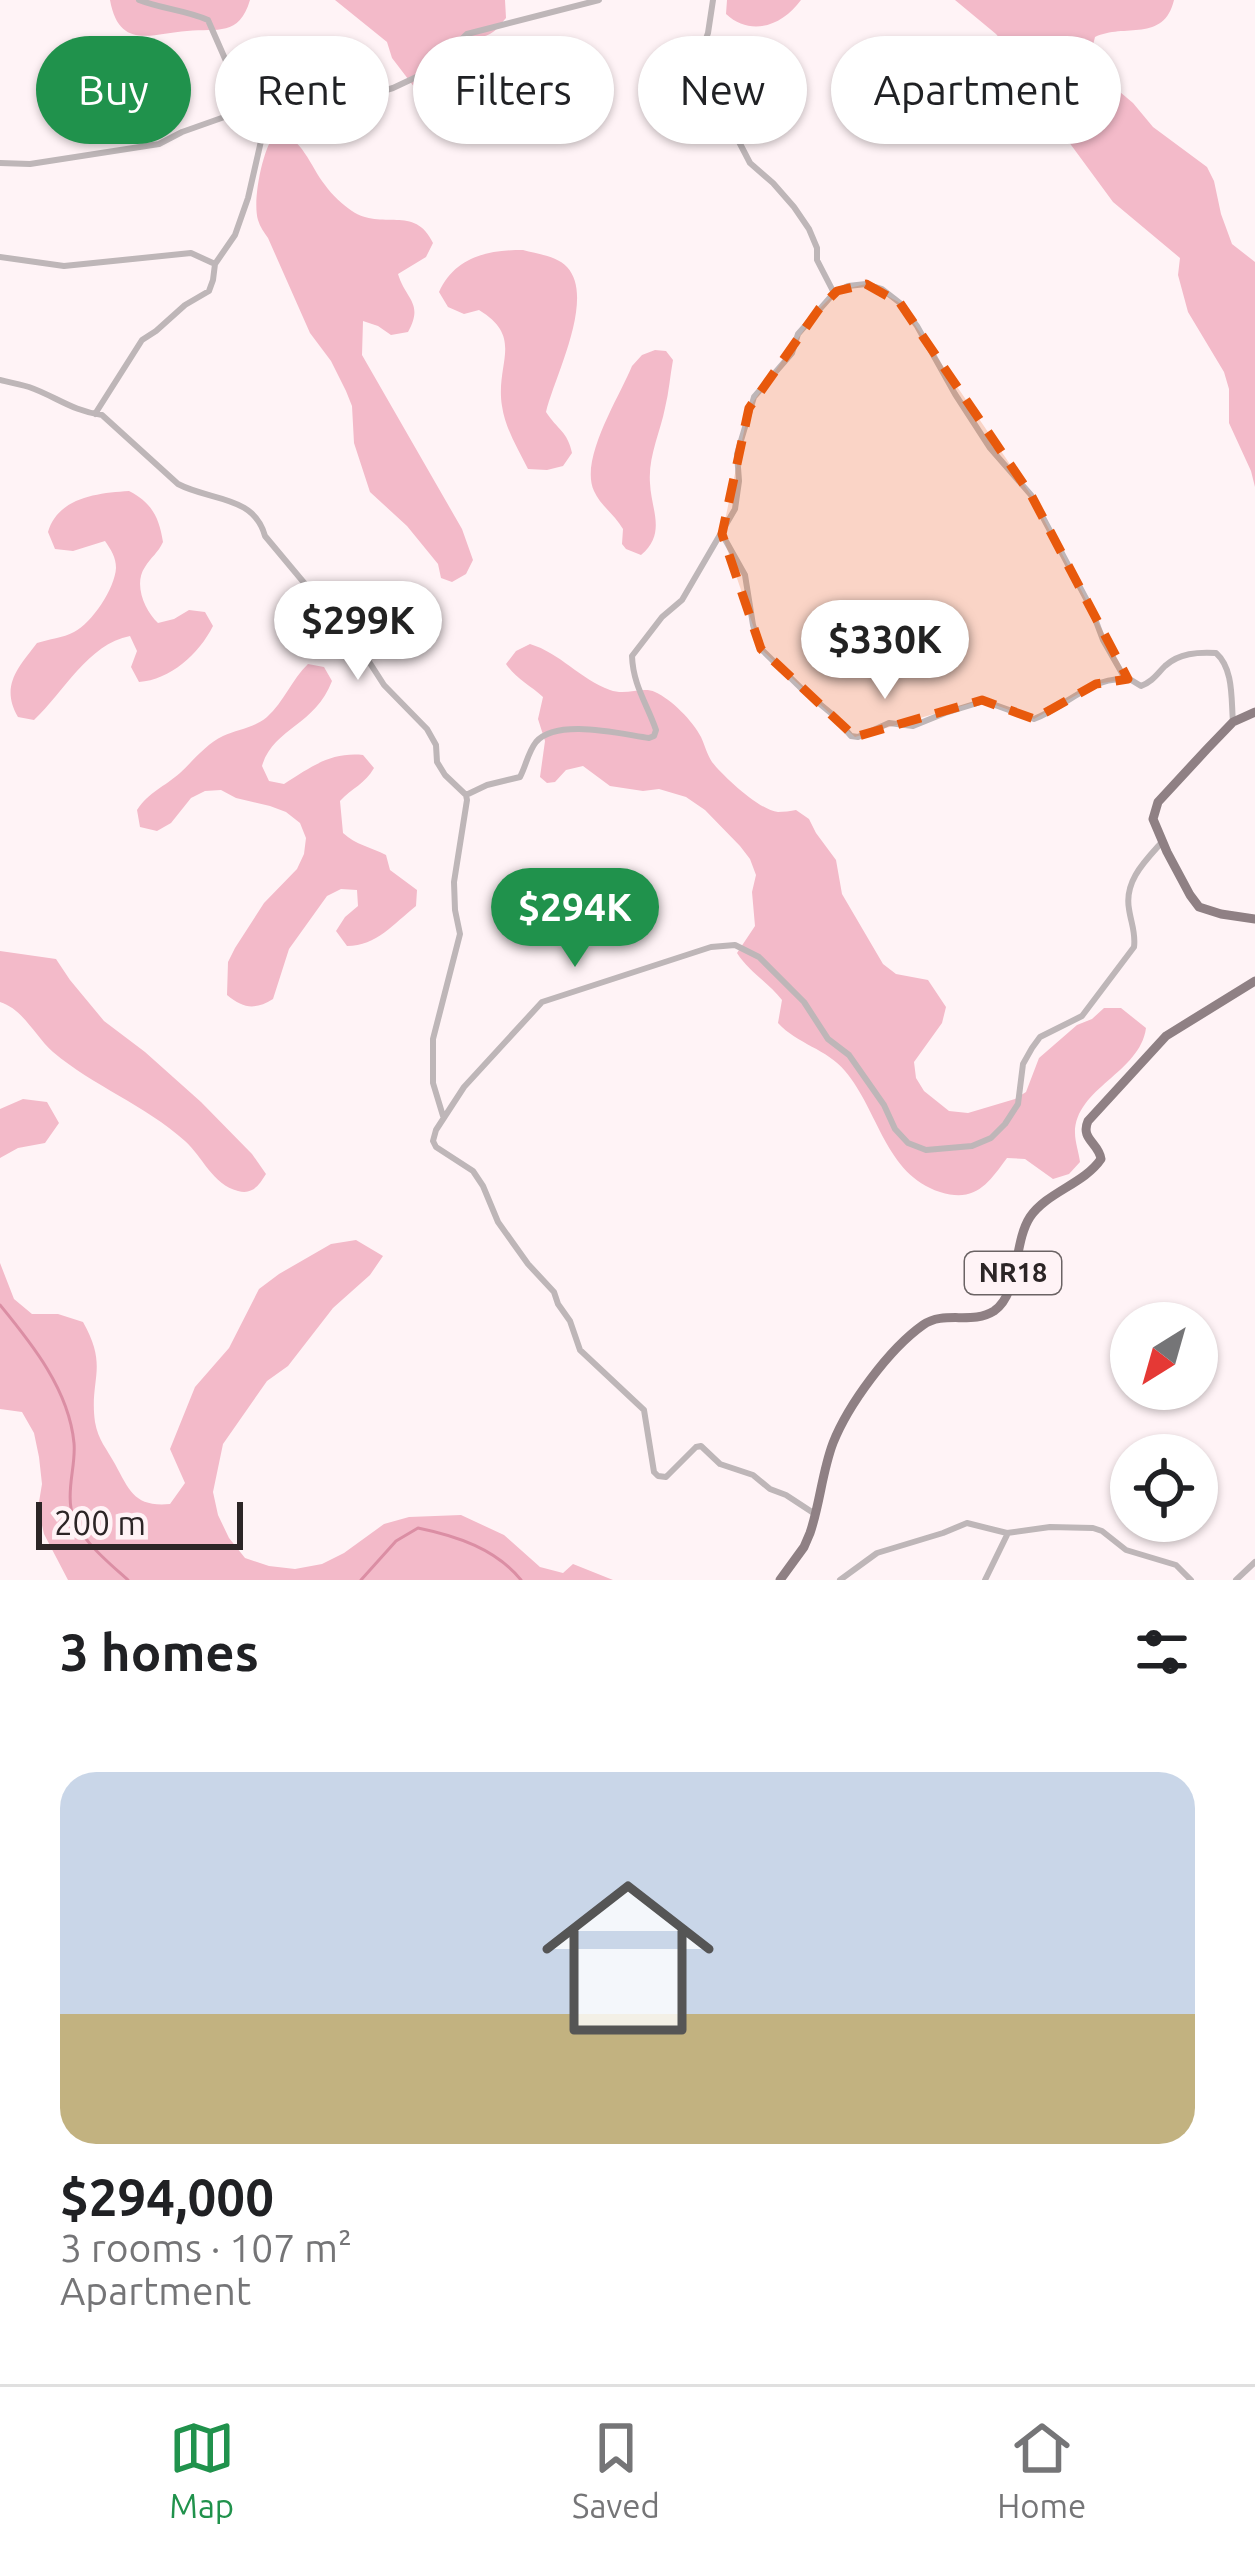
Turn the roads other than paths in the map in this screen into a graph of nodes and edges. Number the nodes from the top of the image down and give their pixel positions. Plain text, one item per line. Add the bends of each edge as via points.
1 (139, 0) edge
2 (598, 0) edge
3 (712, 0) edge
4 (215, 36) edge
5 (389, 89) edge
6 (215, 120) edge
7 (259, 144) edge
8 (0, 163) edge
9 (0, 257) edge
10 (214, 264) junction
11 (834, 293) junction
12 (0, 380) edge
13 (95, 414) junction
14 (722, 534) junction
15 (1128, 679) junction
16 (1255, 712) edge
17 (1233, 722) junction
18 (466, 795) junction
19 (1162, 842) junction
20 (1255, 919) edge
21 (1255, 981) edge
22 (443, 1117) junction
23 (816, 1514) junction
24 (1007, 1533) junction
25 (1255, 1562) edge
26 (780, 1580) edge
27 (840, 1580) edge
28 (985, 1580) edge
29 (1191, 1580) edge
30 (1236, 1580) edge

1 - 4 street via 208,20
2 - 5 street via 466,34 427,72
3 - 11 street via 700,58 704,111 736,136 750,163 794,207
6 - 8 street via 159,144
7 - 10 street via 235,235
9 - 10 street via 64,266 191,253
10 - 13 street via 209,291 142,340
11 - 14 street via 754,397 737,454 735,509
11 - 15 street via 866,284 900,303 990,448 1030,495
12 - 13 street
13 - 18 street via 178,484 258,518 384,685 427,729 437,762
14 - 15 street via 745,575 761,649 851,736 889,723 913,726 984,701 1034,719 1096,684
14 - 18 street via 682,600 632,656 654,736 559,730 533,745 520,777
15 - 17 street via 1141,686 1180,656 1216,653 1228,673
16 - 17 main road
17 - 19 main road via 1157,802
18 - 22 street via 454,882 460,934 431,1064
19 - 20 main road via 1199,907
19 - 22 street via 1129,887 1134,947 1082,1016 1040,1037 1023,1064 1018,1104 991,1138 972,1146 926,1150 908,1143 804,1001 735,945 542,1002
21 - 23 main road, NR18 via 1166,1036 1088,1121 1086,1136 1101,1159 1030,1217 998,1308 935,1318 877,1372 835,1439
22 - 23 street via 436,1147 473,1171 498,1222 554,1292 580,1351 644,1410 654,1472 666,1477 701,1445 720,1464
23 - 26 main road, NR18
24 - 27 street via 967,1523 877,1553
24 - 28 street
24 - 29 street via 1093,1528 1126,1550 1176,1565
25 - 30 street

